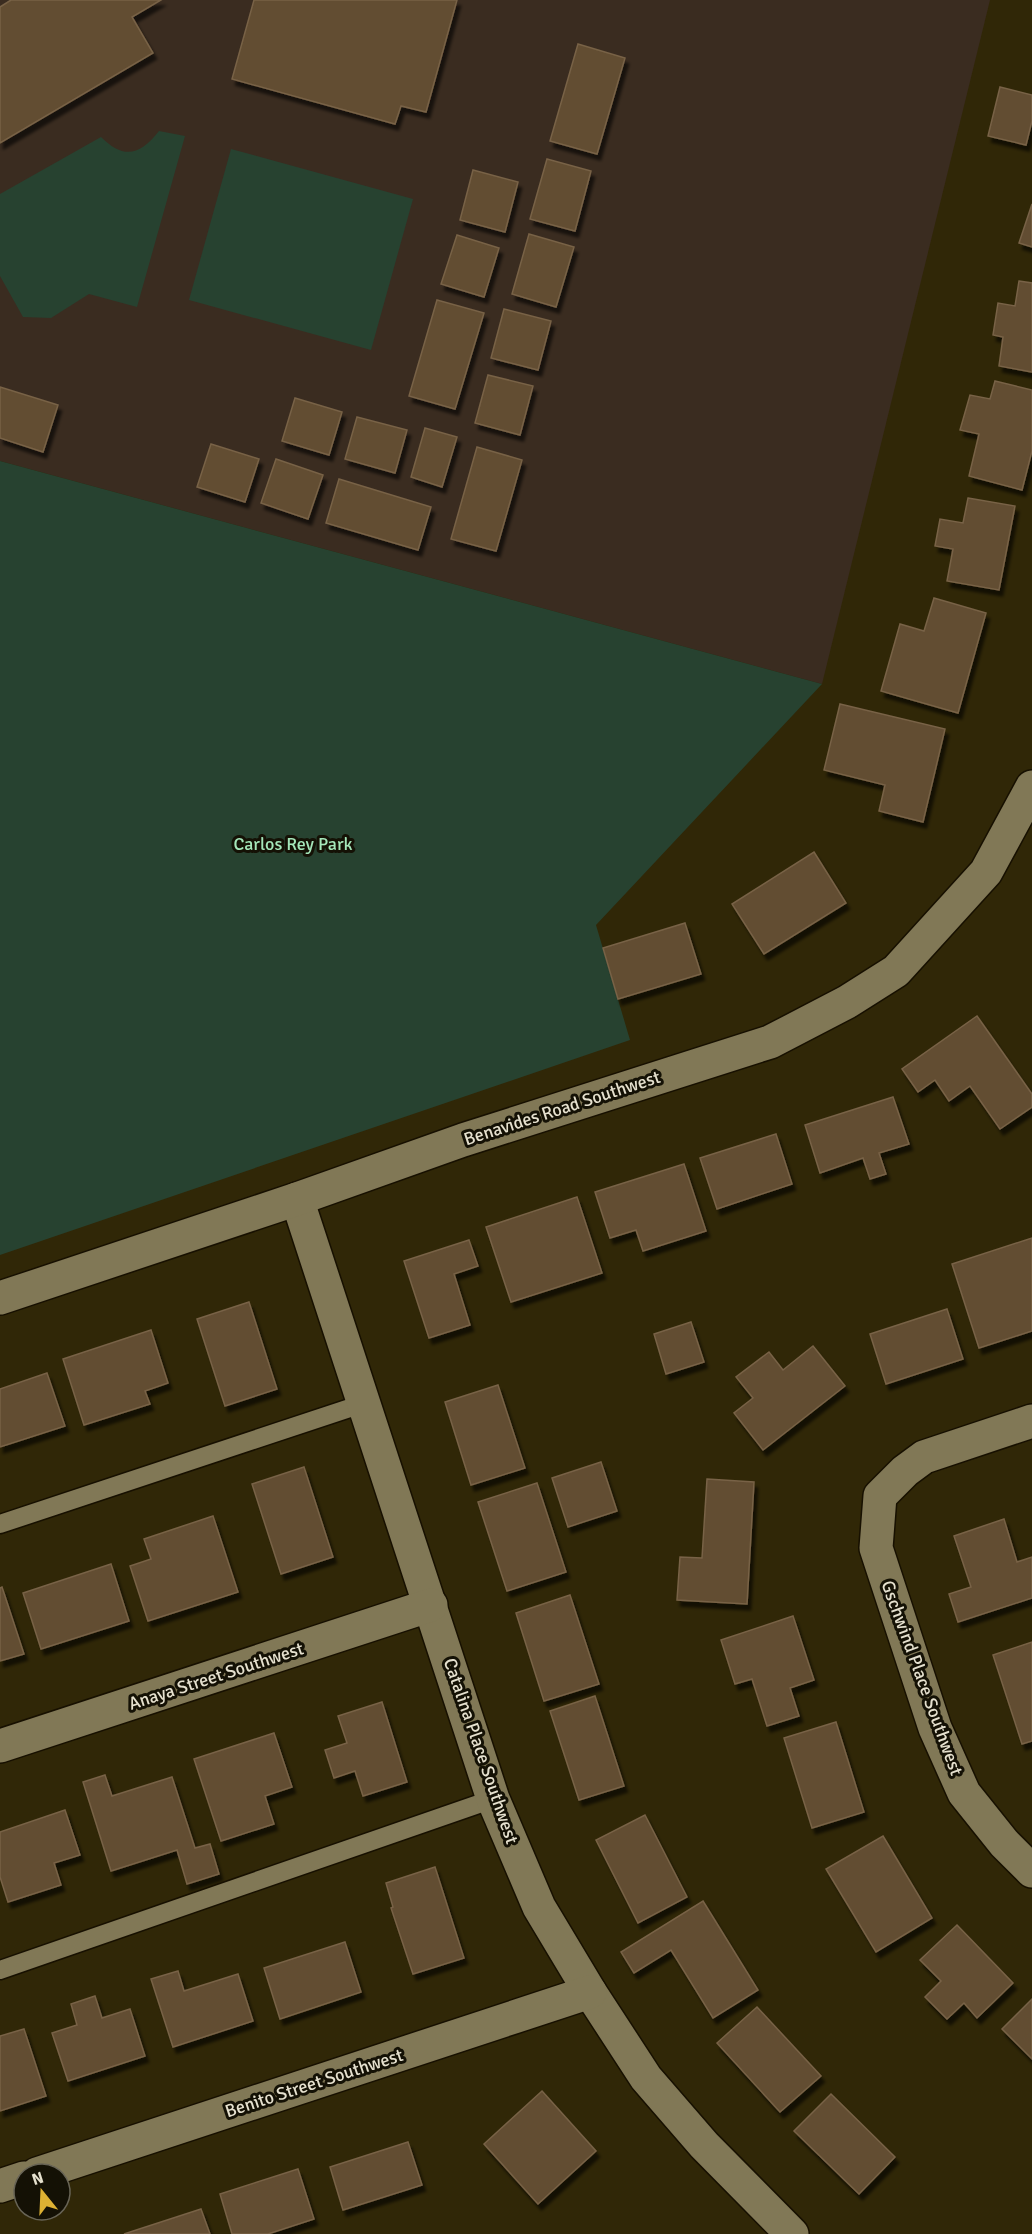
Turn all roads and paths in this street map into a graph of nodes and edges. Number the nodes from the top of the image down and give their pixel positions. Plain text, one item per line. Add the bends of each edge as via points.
1 (1032, 787) edge
2 (1023, 820) edge
3 (297, 1199) junction
4 (0, 1298) edge
5 (364, 1403) junction
6 (1032, 1421) edge
7 (0, 1524) edge
8 (431, 1605) junction
9 (0, 1746) edge
10 (493, 1799) junction
11 (1032, 1871) edge
12 (0, 1970) edge
13 (590, 1992) junction
14 (72, 2162) edge
15 (792, 2234) edge

1 - 2 street, Benavides Road Southwest
2 - 3 street, Benavides Road Southwest via 986,872 896,971 848,1002 770,1042 463,1140
3 - 4 street, Benavides Road Southwest
3 - 5 street, Catalina Place Southwest
5 - 7 lane
5 - 8 street, Catalina Place Southwest
6 - 11 street, Gschwind Place Southwest via 924,1457 905,1471 880,1496 876,1548 935,1728 963,1793
8 - 9 street, Anaya Street Southwest
8 - 10 street, Catalina Place Southwest
10 - 12 lane
10 - 13 street, Catalina Place Southwest via 539,1907
13 - 14 street, Benito Street Southwest
13 - 15 street, Catalina Place Southwest via 646,2078 704,2145

